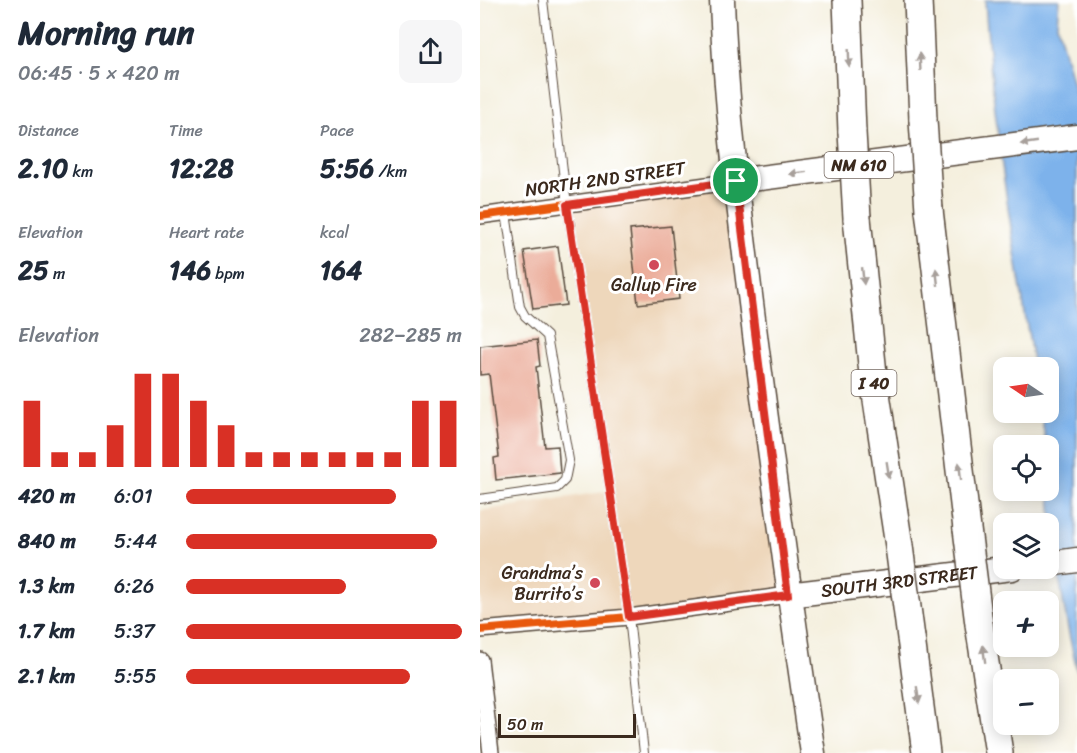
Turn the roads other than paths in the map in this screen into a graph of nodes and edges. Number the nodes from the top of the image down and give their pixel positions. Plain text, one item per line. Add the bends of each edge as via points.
1 (543, 0) edge
2 (722, 0) edge
3 (847, 0) edge
4 (918, 0) edge
5 (1077, 137) edge
6 (736, 181) junction
7 (567, 205) junction
8 (506, 213) junction
9 (480, 216) edge
10 (480, 499) edge
11 (1077, 560) edge
12 (1059, 562) edge
13 (993, 570) edge
14 (788, 595) junction
15 (629, 617) junction
16 (480, 630) edge
17 (480, 660) edge
18 (491, 753) edge
19 (644, 753) edge
20 (813, 753) edge
21 (926, 753) edge
22 (999, 753) edge

1 - 7 lane
2 - 6 main road
3 -> 21 highway, I 40, bridge via 857,218 873,374
22 -> 4 highway, bridge via 979,624 930,210
5 -> 6 main road, NM 610
6 - 7 street, NORTH 2ND STREET
6 - 14 main road
7 - 8 street, NORTH 2ND STREET
7 - 15 lane
8 - 9 street, NORTH 2ND STREET
8 - 10 lane via 520,307 547,336 569,460 565,480 557,488
11 - 12 main road
13 - 14 main road, SOUTH 3RD STREET
14 - 15 street
14 - 20 main road
15 - 16 street
15 - 19 lane
17 - 18 street

